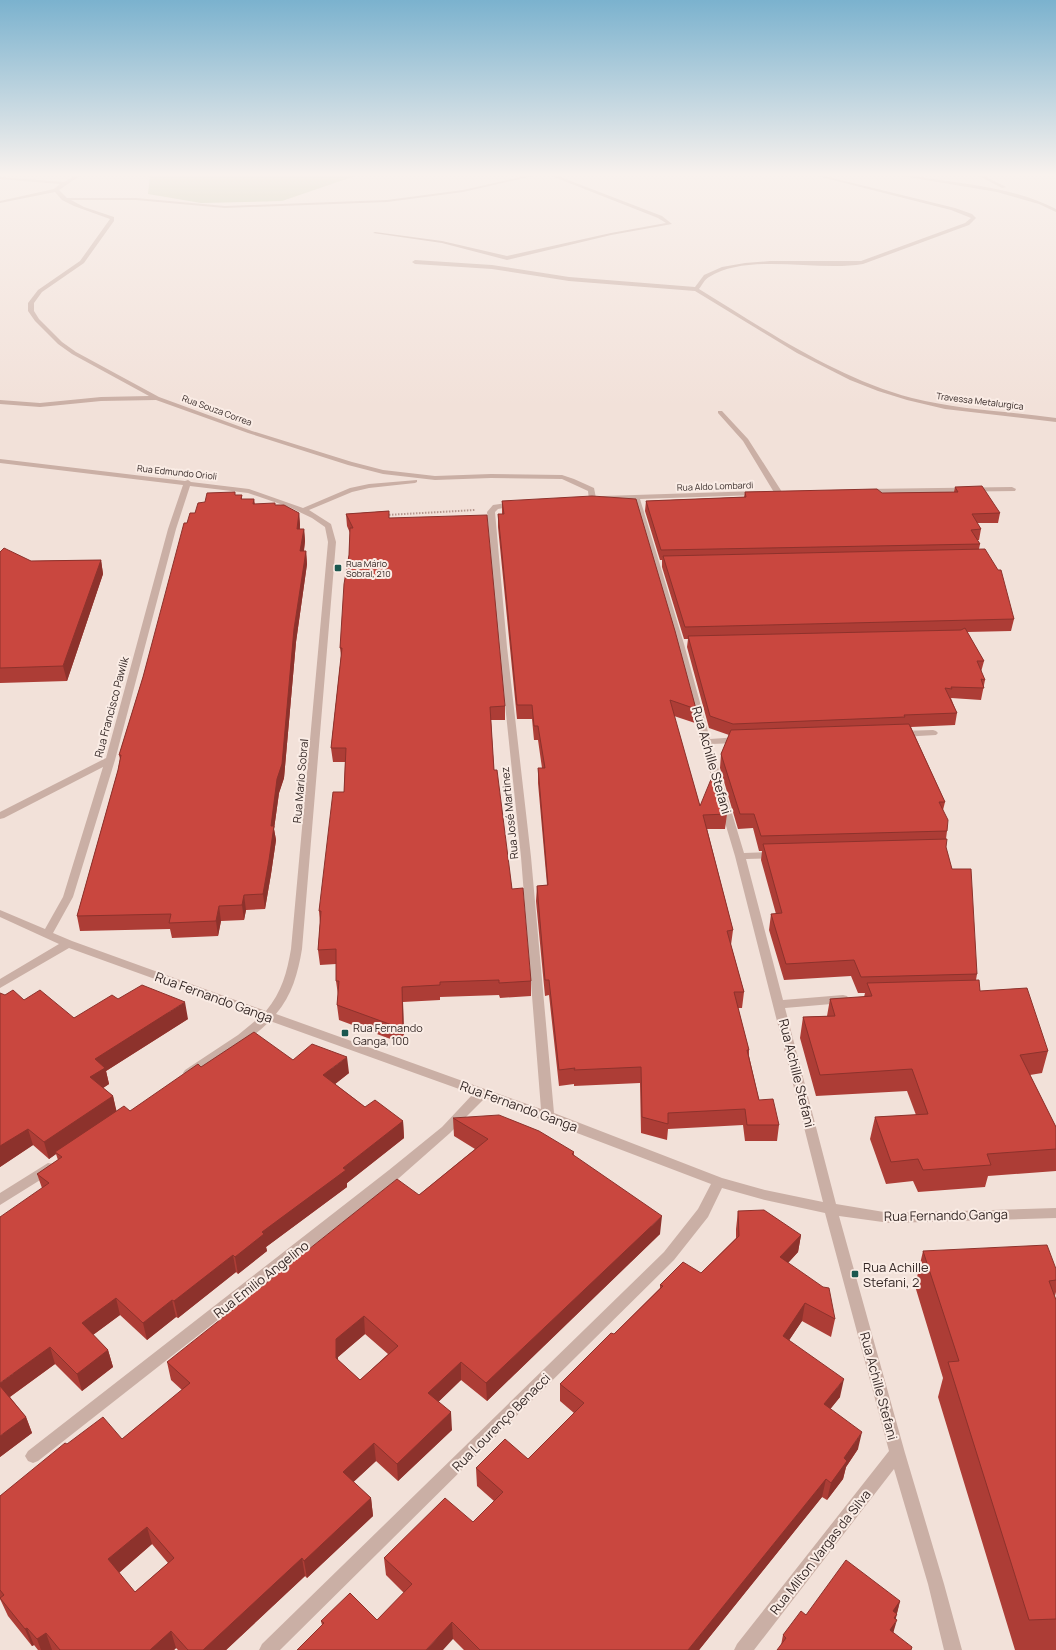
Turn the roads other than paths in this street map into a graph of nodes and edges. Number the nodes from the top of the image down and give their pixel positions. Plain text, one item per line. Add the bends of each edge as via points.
1 (89, 252) edge
2 (483, 252) edge
3 (533, 252) edge
4 (889, 252) edge
5 (415, 262) dead end
6 (696, 289) junction
7 (157, 398) junction
8 (0, 402) edge
9 (720, 412) dead end
10 (1056, 420) edge
11 (0, 461) edge
12 (435, 478) junction
13 (188, 482) junction
14 (1012, 488) dead end
15 (856, 491) edge
16 (588, 498) joint
17 (636, 498) junction
18 (524, 502) edge
19 (304, 510) junction
20 (332, 542) joint
21 (933, 733) dead end
22 (894, 734) edge
23 (749, 739) edge
24 (706, 742) junction
25 (110, 760) junction
26 (0, 816) edge
27 (787, 854) edge
28 (740, 856) junction
29 (0, 914) edge
30 (48, 934) junction
31 (68, 944) junction
32 (0, 984) edge
33 (851, 999) edge
34 (780, 1004) junction
35 (268, 1016) junction
36 (176, 1081) edge
37 (482, 1093) junction
38 (548, 1116) junction
39 (59, 1161) edge
40 (719, 1182) junction
41 (0, 1200) edge
42 (831, 1209) junction
43 (1056, 1212) edge
44 (897, 1453) junction
45 (33, 1456) dead end
46 (268, 1650) edge
47 (743, 1650) edge
48 (953, 1650) edge

1 - 7 street, Rua Souza Correa via 82,262 36,295 31,303 31,311 60,343 74,353
2 - 3 street via 507,258
4 - 6 street via 861,262 834,265 736,265 708,275
5 - 6 street via 492,267 569,279
6 - 10 street, Travessa Metalurgica via 835,371 891,394 931,404
7 - 8 street via 101,399 40,405
7 - 12 street, Rua Souza Correa via 250,432 350,464 383,472
9 - 17 street, Rua Aldo Lombardi via 746,440 774,492
11 - 13 street, Rua Edmundo Orioli
12 - 16 street, Rua Souza Correa via 556,476 572,480 591,490
12 - 19 street via 350,490
13 - 19 street, Rua Edmundo Orioli via 249,491
13 - 25 street, Rua Francisco Pawlik via 172,529
14 - 15 street
16 - 17 street, Rua Aldo Lombardi
17 - 24 street, Rua Achille Stefani via 660,563 684,644
18 - 38 street, Rua José Martinez via 502,505 491,512 526,857
19 - 20 street, Rua Edmundo Orioli via 328,526
20 - 35 street, Rua Mario Sobral via 312,790 294,961 285,992
21 - 22 street
23 - 24 street
24 - 28 street, Rua Achille Stefani
25 - 26 street
25 - 30 street, Rua Francisco Pawlik via 68,897
27 - 28 street
28 - 34 street, Rua Achille Stefani
29 - 30 street, Rua Fernando Ganga
30 - 31 street, Rua Fernando Ganga
31 - 32 street
31 - 35 street, Rua Fernando Ganga
33 - 34 street
34 - 42 street, Rua Achille Stefani
35 - 36 street, Rua Mario Sobral via 235,1042
35 - 37 street, Rua Fernando Ganga
37 - 38 street, Rua Fernando Ganga
37 - 45 street, Rua Emilio Angelino via 446,1130 394,1174
38 - 40 street, Rua Fernando Ganga
39 - 41 street
40 - 42 street, Rua Fernando Ganga
40 - 46 street, Rua Lourenço Benacci via 703,1212 669,1256
42 - 43 street, Rua Fernando Ganga via 890,1218
42 - 44 street, Rua Achille Stefani
44 - 47 street, Rua Milton Vargas da Silva
44 - 48 street, Rua Achille Stefani

